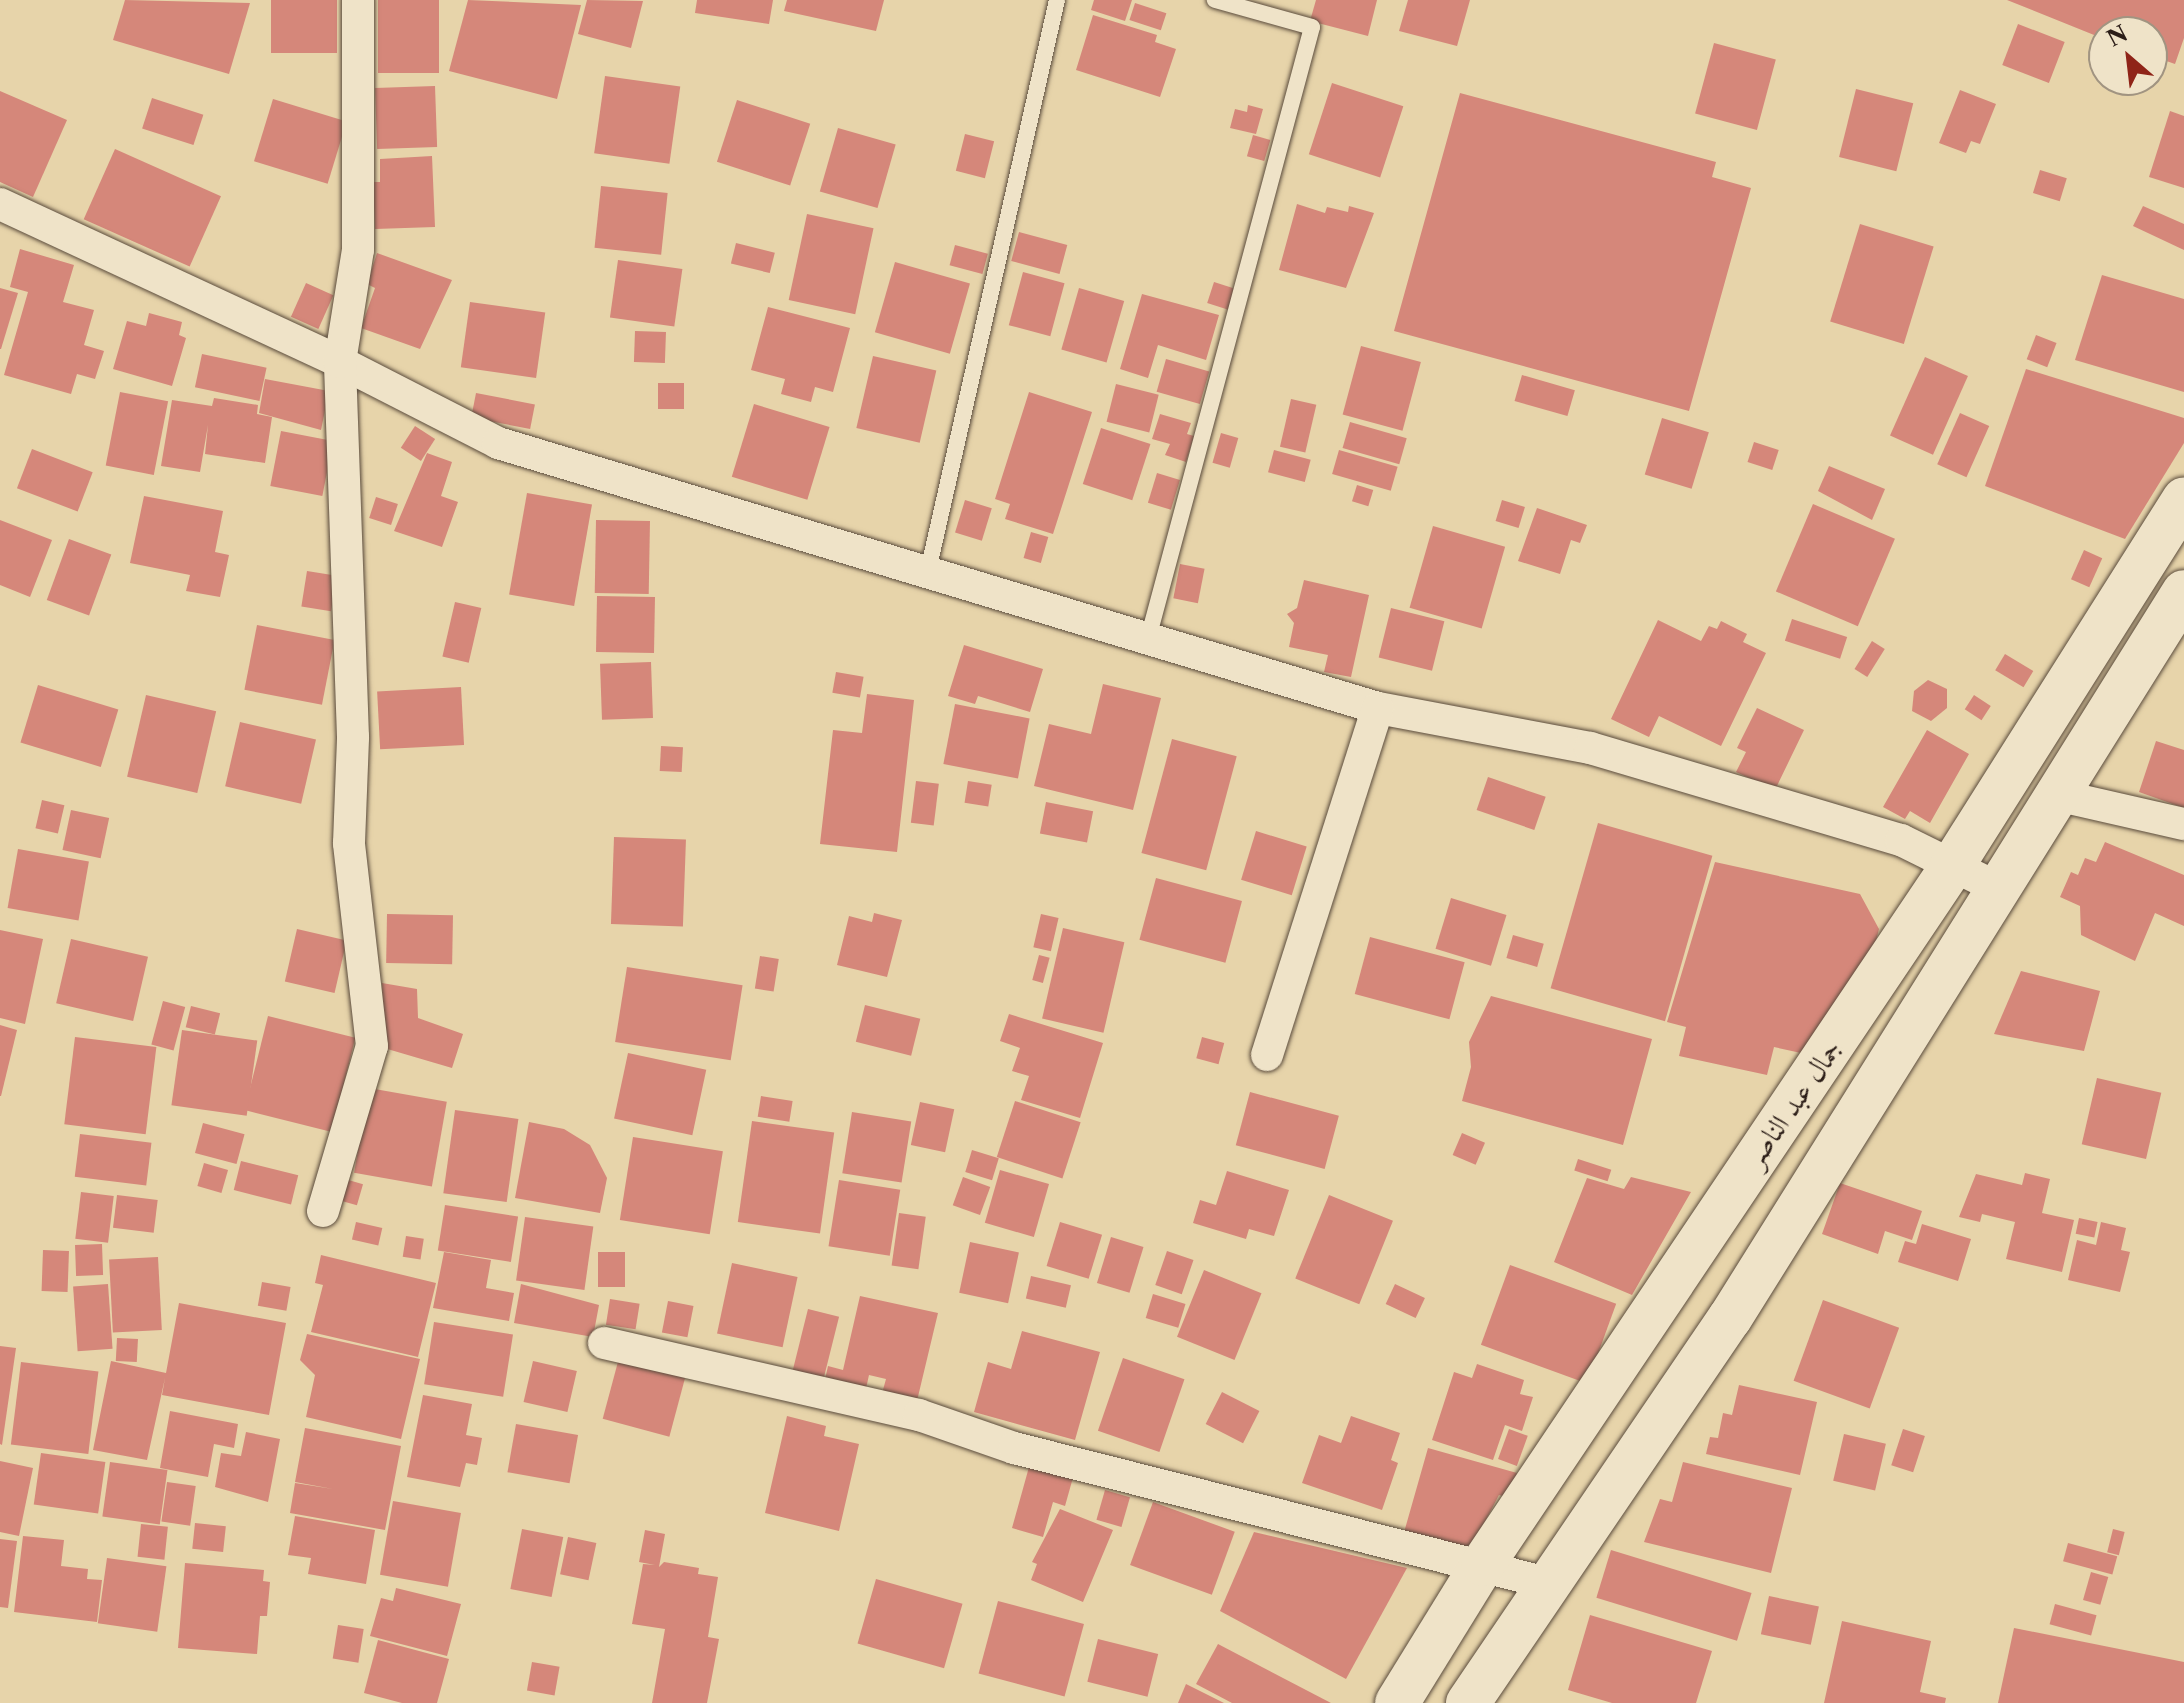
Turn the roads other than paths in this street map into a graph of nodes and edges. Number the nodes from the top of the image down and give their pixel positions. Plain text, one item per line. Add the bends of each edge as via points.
1 (358, 0) edge
2 (1057, 0) edge
3 (1215, 0) edge
4 (0, 204) edge
5 (340, 362) junction
6 (2184, 499) edge
7 (928, 571) junction
8 (2184, 592) edge
9 (1149, 635) junction
10 (1378, 708) junction
11 (2056, 795) junction
12 (2184, 824) edge
13 (1951, 868) junction
14 (2000, 889) junction
15 (1267, 1055) dead end
16 (323, 1211) dead end
17 (604, 1343) dead end
18 (1483, 1564) junction
19 (1551, 1584) junction
20 (1397, 1703) edge
21 (1468, 1703) edge

1 - 5 street via 358,250
2 - 7 lane
3 - 9 lane via 1312,27
4 - 5 street
5 - 7 street via 498,443
5 - 16 street via 353,737 349,843 372,1046
6 - 13 main road, جمال عبد الناصر
7 - 9 street
8 - 11 main road, جمال عبد الناصر
9 - 10 street
10 - 13 street via 1590,748 1901,840
10 - 15 street
11 - 12 street
11 - 14 main road, جمال عبد الناصر
13 - 14 street
13 - 18 main road, جمال عبد الناصر
14 - 19 main road, جمال عبد الناصر via 1862,1098 1730,1318
17 - 18 street via 919,1415 1014,1448
18 - 19 street
18 - 20 main road, جمال عبد الناصر
19 - 21 main road, جمال عبد الناصر

